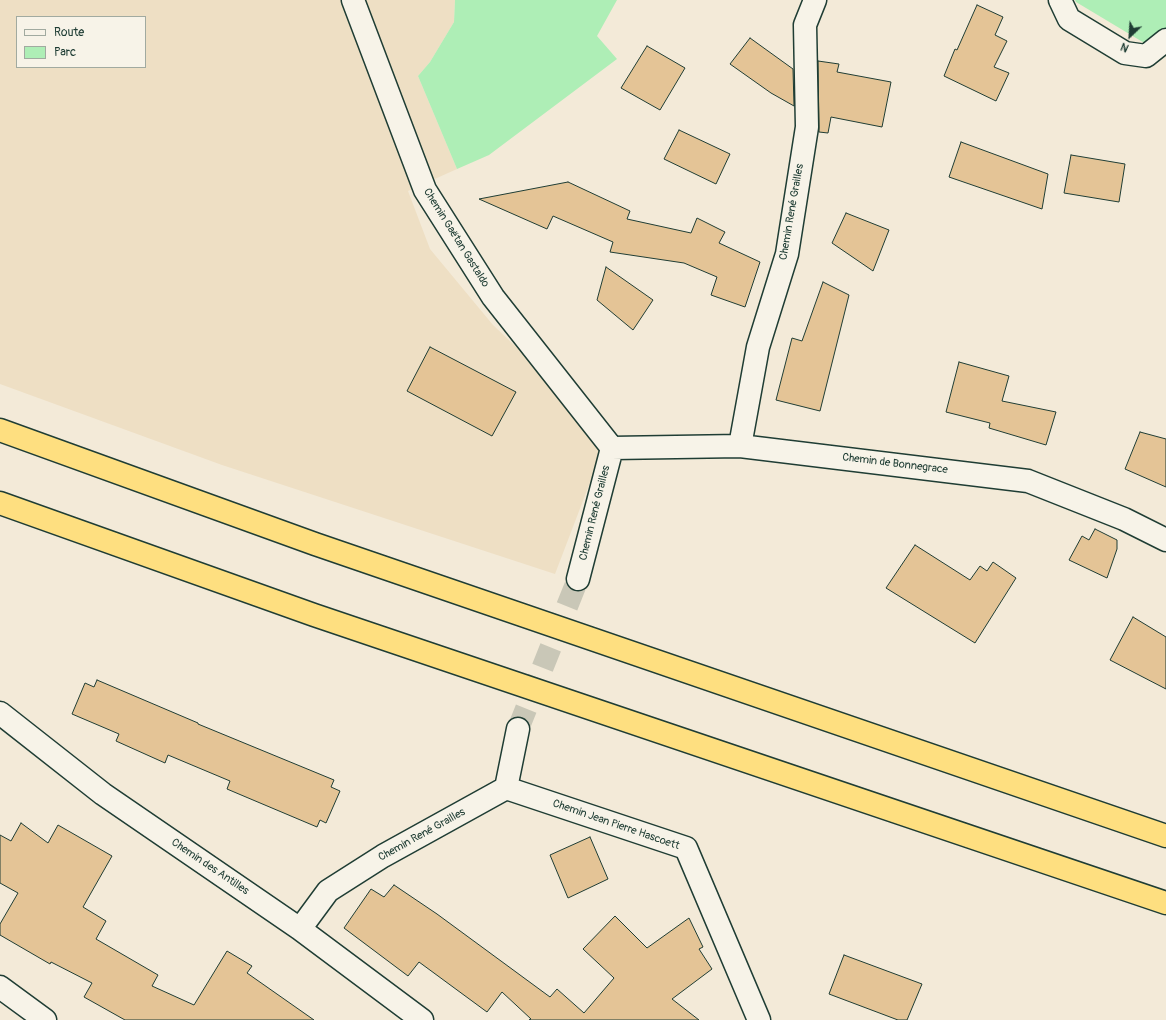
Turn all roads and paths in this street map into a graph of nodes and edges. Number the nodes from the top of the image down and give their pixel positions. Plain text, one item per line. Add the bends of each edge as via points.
1 (353, 0) edge
2 (814, 0) edge
3 (1060, 0) edge
4 (1166, 40) edge
5 (0, 430) edge
6 (740, 446) junction
7 (612, 448) junction
8 (0, 503) edge
9 (1166, 540) edge
10 (578, 579) tunnel mouth
11 (0, 713) edge
12 (518, 729) tunnel mouth
13 (506, 788) junction
14 (1166, 836) edge
15 (1166, 903) edge
16 (300, 929) junction
17 (0, 987) edge
18 (45, 1020) edge
19 (422, 1020) edge
20 (758, 1020) edge

1 - 7 street, Chemin Gaëtan Gastaldo via 425,190 493,297
2 - 6 street, Chemin René Grailles via 805,26 807,127 787,254 758,347
3 - 4 street via 1069,19 1125,53 1146,56
5 - 14 highway via 315,544
6 - 7 street, Chemin de Bonnegrace
6 - 9 street, Chemin de Bonnegrace via 1028,481 1124,519
7 - 10 street, Chemin René Grailles
8 - 15 highway via 314,615
11 - 16 street, Chemin des Antilles via 103,794
12 - 13 street
13 - 16 street, Chemin René Grailles via 383,856 328,890
13 - 20 street, Chemin Jean Pierre Hascoett via 686,848
16 - 19 street, Chemin des Antilles
17 - 18 street

